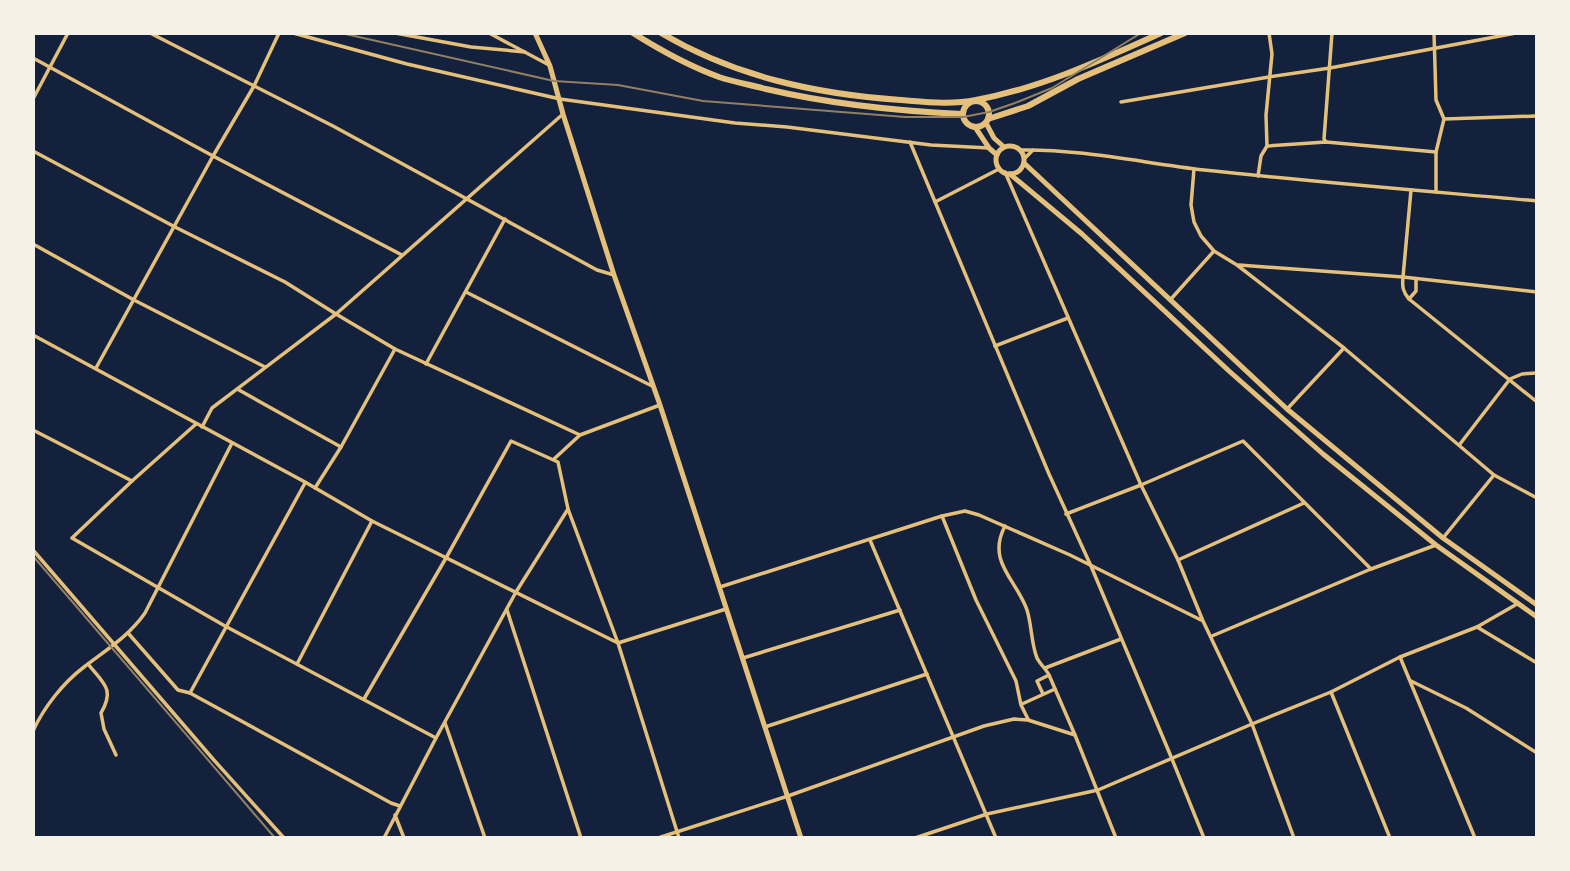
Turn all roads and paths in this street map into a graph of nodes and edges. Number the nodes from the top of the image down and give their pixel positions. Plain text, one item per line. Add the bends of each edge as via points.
1 (68, 33) edge
2 (150, 33) edge
3 (279, 33) edge
4 (293, 33) edge
5 (395, 33) edge
6 (489, 33) edge
7 (633, 33) edge
8 (661, 33) edge
9 (1161, 33) edge
10 (1185, 33) edge
11 (1269, 33) edge
12 (1332, 33) edge
13 (1434, 33) edge
14 (1516, 33) edge
15 (537, 35) edge
16 (1434, 49) junction
17 (525, 52) junction
18 (33, 58) edge
19 (550, 66) junction
20 (51, 67) junction
21 (1331, 68) junction
22 (1269, 76) junction
23 (254, 86) junction
24 (33, 99) edge
25 (560, 99) junction
26 (976, 100) junction
27 (1121, 102) dead end
28 (563, 114) junction
29 (962, 114) junction
30 (1537, 116) edge
31 (1444, 119) junction
32 (987, 121) junction
33 (975, 127) junction
34 (910, 142) junction
35 (1326, 142) junction
36 (1267, 146) junction
37 (1004, 147) junction
38 (989, 148) junction
39 (1020, 150) junction
40 (1033, 150) junction
41 (33, 151) edge
42 (1436, 152) junction
43 (997, 155) junction
44 (213, 156) junction
45 (1024, 161) junction
46 (1194, 169) junction
47 (1005, 172) junction
48 (1258, 176) junction
49 (1411, 190) junction
50 (1436, 192) junction
51 (466, 198) junction
52 (1537, 201) edge
53 (935, 202) junction
54 (505, 219) junction
55 (175, 226) junction
56 (33, 244) edge
57 (1214, 251) junction
58 (402, 255) junction
59 (1237, 265) junction
60 (614, 275) junction
61 (1403, 277) junction
62 (1416, 279) junction
63 (466, 292) junction
64 (1537, 292) edge
65 (1171, 299) junction
66 (1409, 299) junction
67 (134, 300) junction
68 (336, 314) junction
69 (1069, 317) junction
70 (33, 335) edge
71 (995, 346) junction
72 (1344, 348) junction
73 (395, 349) junction
74 (426, 364) junction
75 (265, 367) junction
76 (96, 368) junction
77 (1537, 373) edge
78 (1510, 379) junction
79 (653, 387) junction
80 (238, 389) junction
81 (1537, 402) edge
82 (660, 405) junction
83 (1287, 408) junction
84 (196, 424) junction
85 (202, 427) junction
86 (33, 430) edge
87 (580, 435) junction
88 (232, 443) junction
89 (1459, 445) junction
90 (341, 447) junction
91 (553, 460) junction
92 (1494, 475) junction
93 (132, 481) junction
94 (305, 482) junction
95 (1141, 485) junction
96 (315, 488) junction
97 (1537, 498) edge
98 (1304, 503) junction
99 (568, 509) junction
100 (1066, 514) junction
101 (942, 516) junction
102 (372, 521) junction
103 (1005, 526) junction
104 (1443, 538) junction
105 (870, 539) junction
106 (1436, 545) junction
107 (33, 550) edge
108 (446, 558) junction
109 (1178, 559) junction
110 (1091, 566) junction
111 (1371, 569) junction
112 (720, 587) junction
113 (157, 588) junction
114 (516, 593) junction
115 (1523, 596) junction
116 (1517, 604) junction
117 (1537, 605) edge
118 (726, 609) junction
119 (507, 610) junction
120 (900, 610) junction
121 (1537, 617) edge
122 (1203, 621) junction
123 (225, 626) junction
124 (1477, 627) junction
125 (128, 633) junction
126 (1212, 636) junction
127 (1121, 639) junction
128 (618, 643) junction
129 (115, 644) junction
130 (1400, 657) junction
131 (743, 658) junction
132 (1537, 663) edge
133 (88, 664) junction
134 (297, 664) junction
135 (1045, 668) junction
136 (927, 674) junction
137 (1049, 675) junction
138 (1409, 680) junction
139 (1055, 689) junction
140 (1331, 692) junction
141 (190, 693) junction
142 (1043, 694) junction
143 (364, 699) junction
144 (1021, 705) junction
145 (1028, 720) junction
146 (445, 723) junction
147 (1252, 724) junction
148 (765, 727) junction
149 (33, 731) edge
150 (1075, 735) junction
151 (954, 737) junction
152 (436, 738) junction
153 (1537, 753) edge
154 (116, 755) dead end
155 (1172, 759) junction
156 (1098, 790) junction
157 (788, 796) junction
158 (400, 807) junction
159 (987, 814) junction
160 (396, 815) junction
161 (677, 832) junction
162 (284, 838) edge
163 (384, 838) edge
164 (404, 838) edge
165 (485, 838) edge
166 (582, 838) edge
167 (658, 838) edge
168 (679, 838) edge
169 (801, 838) edge
170 (915, 838) edge
171 (996, 838) edge
172 (1116, 838) edge
173 (1204, 838) edge
174 (1294, 838) edge
175 (1390, 838) edge
176 (1475, 838) edge

1 - 20 street
2 - 23 street
3 - 23 street
4 - 25 street
5 - 17 street
6 - 17 street
7 - 29 highway via 719,77 770,90 881,109
8 - 26 highway via 729,67 802,88 893,99
9 - 26 highway via 1049,81
10 - 32 highway
11 - 22 street
12 - 21 street
13 - 16 street
14 - 16 street
15 - 19 main road
16 - 21 street
16 - 31 street via 1436,100
17 - 19 street
18 - 20 street
19 - 25 main road
20 - 24 street
20 - 44 street
21 - 22 street
21 - 35 street
22 - 27 street
22 - 36 street
23 - 44 street
23 - 51 street
25 - 28 main road
25 - 34 street
26 - 29 highway via 966,104
26 - 32 highway via 988,108
28 - 51 street
28 - 60 main road
29 - 33 highway via 967,124
30 - 31 street
31 - 42 street
32 - 33 highway
32 - 37 main road
33 - 38 main road
34 - 38 street
34 - 53 street
35 - 36 street
35 - 42 street
36 - 48 street
37 - 39 main road
37 - 43 main road
38 - 43 main road
39 - 40 street
39 - 45 main road
40 - 45 street
40 - 46 street
41 - 55 street
42 - 50 street
43 - 47 main road via 996,162
44 - 55 street
44 - 58 street
45 - 47 main road via 1018,171
45 - 65 main road
46 - 48 street
46 - 57 street via 1194,222
47 - 53 street
47 - 69 street
47 - 106 main road via 1082,234 1324,454
48 - 49 street
49 - 50 street
49 - 61 street
50 - 52 street
51 - 54 street
51 - 58 street
53 - 71 street
54 - 60 street via 597,271
54 - 63 street
55 - 67 street
55 - 68 street via 285,282
56 - 67 street
57 - 59 street
57 - 65 street
58 - 68 street
59 - 61 street
59 - 72 street
60 - 79 main road
61 - 62 street
61 - 66 street via 1402,289
62 - 64 street
62 - 66 street via 1416,291
63 - 74 street
63 - 79 street
65 - 83 main road
66 - 78 street
67 - 75 street
67 - 76 street
68 - 73 street
68 - 75 street
69 - 71 street
69 - 95 street
70 - 76 street
71 - 100 street
72 - 83 street
72 - 89 street
73 - 74 street
73 - 90 street
74 - 87 street
75 - 80 street
76 - 84 street
77 - 78 street
78 - 81 street
78 - 89 street
79 - 82 main road
80 - 85 street via 212,408
80 - 90 street
82 - 87 street
82 - 112 main road
83 - 104 main road
84 - 85 street
84 - 93 street
85 - 88 street
86 - 93 street
87 - 91 street
88 - 94 street
88 - 113 street
89 - 92 street
90 - 96 street
91 - 99 street via 558,462
91 - 108 street via 511,441
92 - 97 street
92 - 104 street
93 - 113 street via 72,538
94 - 96 street
94 - 123 street
95 - 98 street via 1243,441
95 - 100 street
95 - 109 street
96 - 102 street
98 - 109 street
98 - 111 street
99 - 114 street
99 - 128 street
100 - 110 street
101 - 103 street via 965,511
101 - 105 street
101 - 144 street via 1016,681
102 - 108 street
102 - 134 street
103 - 110 street
103 - 135 street via 999,554 1026,608 1032,644
104 - 106 main road
104 - 115 main road
105 - 112 street
105 - 120 street
106 - 111 street
106 - 116 main road
107 - 129 street
108 - 114 street
108 - 143 street
109 - 122 street
110 - 122 street
110 - 127 street
111 - 126 street
112 - 118 main road
113 - 123 street
113 - 125 street
114 - 119 street
114 - 128 street
115 - 116 main road
115 - 117 main road
116 - 121 main road
116 - 124 street
118 - 128 street
118 - 131 main road
119 - 146 street
119 - 166 street
120 - 131 street
120 - 136 street
122 - 126 street
123 - 134 street
123 - 141 street
124 - 130 street
124 - 132 street
125 - 129 street
125 - 141 street via 178,690
126 - 147 street
127 - 135 street
127 - 155 street
128 - 161 street
129 - 133 street
129 - 162 street
130 - 138 street
130 - 140 street
131 - 148 main road
133 - 149 street via 60,690
133 - 154 street via 107,688 108,700 101,713
134 - 143 street
135 - 137 street
136 - 148 street
136 - 151 street
137 - 139 street
137 - 142 street via 1037,681
138 - 153 street via 1466,708
138 - 176 street
139 - 142 street
139 - 150 street
140 - 147 street
140 - 175 street
141 - 158 street
142 - 144 street
143 - 152 street
144 - 145 street
145 - 150 street
145 - 151 street via 1014,719
146 - 152 street
146 - 165 street
147 - 155 street
147 - 174 street
148 - 157 main road
150 - 156 street
151 - 157 street
151 - 159 street
152 - 158 street
155 - 156 street
155 - 173 street
156 - 159 street
156 - 172 street
157 - 161 street
157 - 169 main road
158 - 160 street
159 - 170 street
159 - 171 street
160 - 163 street
160 - 164 street
161 - 167 street
161 - 168 street

